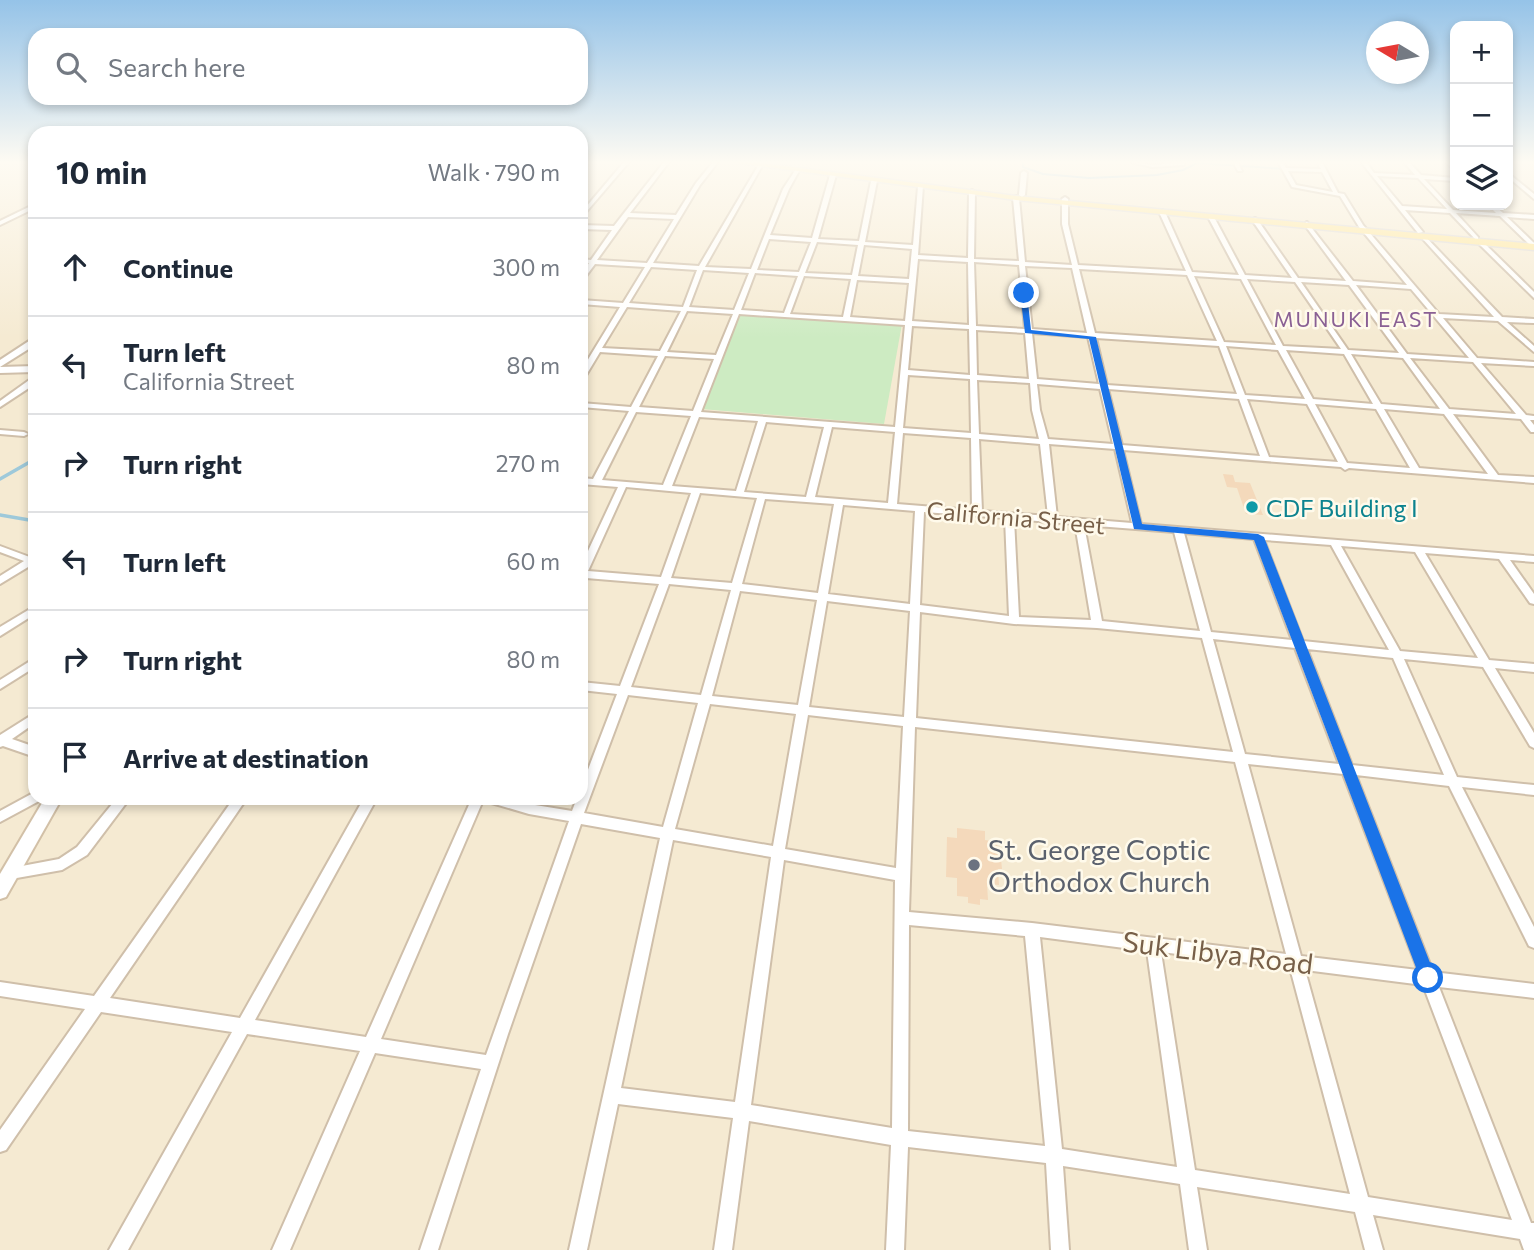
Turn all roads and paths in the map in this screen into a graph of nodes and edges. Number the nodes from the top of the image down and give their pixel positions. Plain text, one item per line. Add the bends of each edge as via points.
1 (623, 220) edge
2 (675, 220) edge
3 (728, 220) edge
4 (774, 220) edge
5 (821, 220) edge
6 (867, 220) edge
7 (918, 220) edge
8 (972, 220) edge
9 (1020, 220) edge
10 (1065, 220) edge
11 (1166, 220) edge
12 (1213, 220) edge
13 (1255, 220) edge
14 (1258, 220) edge
15 (1278, 220) edge
16 (1358, 220) edge
17 (1410, 220) edge
18 (1459, 220) edge
19 (1507, 220) edge
20 (1307, 225) junction
21 (588, 227) edge
22 (616, 228) junction
23 (1363, 228) junction
24 (1422, 234) junction
25 (768, 237) junction
26 (815, 239) junction
27 (1478, 240) junction
28 (863, 243) junction
29 (1533, 245) edge
30 (915, 247) junction
31 (914, 257) junction
32 (971, 260) junction
33 (588, 261) edge
34 (594, 261) junction
35 (1021, 264) junction
36 (648, 265) junction
37 (1075, 267) junction
38 (701, 268) junction
39 (588, 269) edge
40 (753, 272) junction
41 (1191, 274) junction
42 (800, 275) junction
43 (854, 277) junction
44 (1244, 277) junction
45 (1298, 280) junction
46 (912, 281) junction
47 (1352, 284) junction
48 (1413, 287) junction
49 (1534, 296) edge
50 (588, 302) edge
51 (624, 304) junction
52 (685, 309) junction
53 (736, 313) junction
54 (786, 316) junction
55 (1437, 316) junction
56 (1500, 319) junction
57 (846, 320) junction
58 (1534, 321) edge
59 (908, 324) junction
60 (972, 328) junction
61 (1028, 332) junction
62 (1093, 337) junction
63 (1222, 345) junction
64 (28, 346) edge
65 (1283, 349) junction
66 (598, 350) junction
67 (1534, 350) edge
68 (1347, 353) junction
69 (661, 354) junction
70 (718, 357) junction
71 (1407, 357) junction
72 (1476, 361) junction
73 (0, 364) edge
74 (1534, 364) edge
75 (588, 366) edge
76 (28, 369) edge
77 (0, 370) edge
78 (904, 372) junction
79 (973, 377) junction
80 (1032, 381) junction
81 (28, 385) edge
82 (1104, 386) junction
83 (1244, 397) junction
84 (1310, 402) junction
85 (0, 405) edge
86 (588, 406) edge
87 (1380, 407) junction
88 (634, 409) junction
89 (1446, 412) junction
90 (694, 414) junction
91 (1524, 418) junction
92 (1534, 418) edge
93 (763, 419) junction
94 (828, 425) junction
95 (899, 429) junction
96 (1534, 430) edge
97 (0, 432) edge
98 (24, 433) dead end
99 (975, 436) junction
100 (1044, 441) junction
101 (1118, 447) junction
102 (1266, 460) junction
103 (1345, 467) junction
104 (1417, 472) junction
105 (1494, 477) junction
106 (1534, 480) edge
107 (588, 482) edge
108 (596, 483) junction
109 (622, 485) junction
110 (666, 489) junction
111 (696, 491) junction
112 (739, 494) junction
113 (762, 495) junction
114 (810, 500) junction
115 (839, 502) junction
116 (892, 506) junction
117 (920, 509) junction
118 (977, 513) junction
119 (1009, 516) junction
120 (1054, 521) junction
121 (1079, 523) junction
122 (1137, 526) junction
123 (1178, 529) junction
124 (1258, 537) junction
125 (1335, 544) junction
126 (0, 549) edge
127 (1418, 550) junction
128 (1502, 556) junction
129 (1534, 559) edge
130 (28, 560) edge
131 (588, 562) edge
132 (28, 565) edge
133 (588, 575) edge
134 (667, 580) junction
135 (0, 581) edge
136 (738, 587) junction
137 (822, 597) junction
138 (1534, 601) edge
139 (914, 610) junction
140 (28, 614) edge
141 (1014, 620) junction
142 (1097, 624) junction
143 (0, 632) edge
144 (1208, 636) junction
145 (1300, 645) junction
146 (1396, 653) junction
147 (1487, 663) junction
148 (28, 667) edge
149 (1534, 668) edge
150 (0, 685) edge
151 (588, 687) edge
152 (625, 691) junction
153 (28, 722) edge
154 (1, 741) edge
155 (1534, 743) edge
156 (28, 750) edge
157 (1240, 758) junction
158 (1348, 769) junction
159 (1452, 780) junction
160 (588, 786) edge
161 (1534, 790) edge
162 (28, 801) edge
163 (50, 805) edge
164 (118, 805) edge
165 (236, 805) edge
166 (367, 805) edge
167 (475, 805) edge
168 (516, 805) edge
169 (581, 805) edge
170 (0, 817) edge
171 (576, 817) junction
172 (668, 833) junction
173 (778, 853) junction
174 (11, 873) junction
175 (902, 875) junction
176 (0, 891) edge
177 (902, 918) junction
178 (1032, 930) junction
179 (1534, 940) edge
180 (1153, 944) junction
181 (1296, 960) junction
182 (1428, 978) junction
183 (0, 989) edge
184 (1534, 991) edge
185 (99, 1004) junction
186 (243, 1026) junction
187 (371, 1045) junction
188 (490, 1063) junction
189 (611, 1095) junction
190 (741, 1111) junction
191 (900, 1138) junction
192 (0, 1144) edge
193 (1054, 1156) junction
194 (1186, 1178) junction
195 (1362, 1206) junction
196 (1530, 1231) edge
197 (118, 1250) edge
198 (281, 1250) edge
199 (429, 1250) edge
200 (578, 1250) edge
201 (723, 1250) edge
202 (895, 1250) edge
203 (1060, 1250) edge
204 (1198, 1250) edge
205 (1374, 1250) edge
206 (1533, 1250) edge

1 - 22 street
2 - 36 street
3 - 38 street
4 - 25 street
5 - 26 street
6 - 28 street
7 - 30 street
8 - 32 street
9 - 35 street
10 - 37 street
11 - 41 street
12 - 44 street
13 - 45 street
14 - 20 main road
15 - 23 main road
16 - 23 street
17 - 24 street
18 - 27 street
19 - 29 street
20 - 23 main road
20 - 47 street
21 - 22 street
22 - 34 street
23 - 24 main road
23 - 48 street
24 - 27 main road
24 - 56 street
25 - 26 street
25 - 40 street
26 - 28 street
26 - 42 street
27 - 29 main road
27 - 49 street
28 - 30 street
28 - 43 street
30 - 31 street
31 - 32 street
31 - 46 street
32 - 35 street
32 - 60 street
33 - 34 street
34 - 36 street
34 - 39 street
35 - 37 street
35 - 61 street
36 - 38 street
36 - 51 street
37 - 41 street
37 - 62 street
38 - 40 street
38 - 52 street
40 - 42 street
40 - 53 street
41 - 44 street
41 - 63 street
42 - 43 street
42 - 54 street
43 - 46 street
43 - 57 street
44 - 45 street
44 - 65 street
45 - 47 street
45 - 68 street
46 - 59 street
47 - 48 street
47 - 71 street
48 - 55 street
50 - 51 street
51 - 52 street
51 - 66 street
52 - 53 street
52 - 69 street
53 - 54 street
53 - 70 street
54 - 57 street
55 - 56 street
55 - 72 street
56 - 58 street
56 - 67 street
57 - 59 street
59 - 60 street
59 - 78 street
60 - 61 street
60 - 79 street
61 - 62 street
61 - 80 street
62 - 63 street
62 - 82 street
63 - 65 street
63 - 83 street
64 - 73 street
65 - 68 street
65 - 84 street
66 - 69 street
66 - 75 street
68 - 71 street
68 - 87 street
69 - 70 street
69 - 88 street
70 - 90 street
71 - 72 street
71 - 89 street
72 - 74 street
72 - 91 street
76 - 77 street
78 - 79 street
78 - 95 street
79 - 80 street
79 - 99 street
80 - 82 street
80 - 100 street
81 - 85 street
82 - 83 street
82 - 101 street
83 - 84 street
83 - 102 street
84 - 87 street
84 - 103 street
86 - 88 street
87 - 89 street
87 - 104 street
88 - 90 street
88 - 108 street
89 - 91 street
89 - 105 street
90 - 93 street
90 - 110 street
91 - 92 street
91 - 96 street
93 - 94 street
93 - 112 street
94 - 95 street
94 - 114 street
95 - 99 street
95 - 116 street
97 - 98 street
99 - 100 street
99 - 118 street
100 - 101 street
100 - 120 street
101 - 102 street
101 - 122 street
102 - 103 street
103 - 104 street
104 - 105 street
105 - 106 street
107 - 108 street, California Street
108 - 109 street, California Street
109 - 110 street, California Street
109 - 131 street
110 - 111 street, California Street
111 - 112 street, California Street
111 - 134 street
112 - 113 street, California Street
113 - 114 street, California Street
113 - 136 street
114 - 115 street, California Street
115 - 116 street, California Street
115 - 137 street
116 - 117 street, California Street
117 - 118 street, California Street
117 - 139 street
118 - 119 street, California Street
119 - 120 street, California Street
119 - 141 street
120 - 121 street, California Street
121 - 122 street, California Street
121 - 142 street
122 - 123 street, California Street
123 - 124 street, California Street
123 - 144 street
124 - 125 street, California Street
124 - 145 street
125 - 127 street, California Street
125 - 146 street
126 - 130 street
127 - 128 street, California Street
127 - 147 street
128 - 129 street, California Street
128 - 138 street
132 - 135 street
133 - 134 street
134 - 136 street
134 - 152 street
136 - 137 street
136 - 172 street
137 - 139 street
137 - 173 street
139 - 141 street
139 - 175 street
140 - 143 street
141 - 142 street
142 - 144 street
144 - 145 street
144 - 157 street
145 - 146 street
145 - 158 street
146 - 147 street
146 - 159 street
147 - 149 street
147 - 155 street
148 - 150 street
151 - 152 street
152 - 157 street
152 - 160 street
153 - 154 street
154 - 156 street
157 - 158 street
157 - 181 street
158 - 159 street
158 - 182 street
159 - 161 street
159 - 179 street
162 - 170 street
163 - 174 main road
164 - 174 street via 82,851 62,864
165 - 185 street
166 - 186 street
167 - 187 street
168 - 171 street
169 - 171 street
171 - 172 street
171 - 188 street
172 - 173 street
172 - 189 street
173 - 175 street
173 - 190 street
174 - 176 main road
175 - 177 street
177 - 178 street, Suk Libya Road
177 - 191 street
178 - 180 street, Suk Libya Road
178 - 193 street
180 - 181 street, Suk Libya Road
180 - 194 street
181 - 182 street, Suk Libya Road
181 - 195 street
182 - 184 street, Suk Libya Road
182 - 196 street
183 - 185 street
185 - 186 street
185 - 192 street
186 - 187 street
186 - 197 street
187 - 188 street
187 - 198 street
188 - 199 street
189 - 190 street
189 - 200 street
190 - 191 street
190 - 201 street
191 - 193 street
191 - 202 street
193 - 194 street
193 - 203 street
194 - 195 street
194 - 204 street
195 - 196 street
195 - 205 street
196 - 206 street

